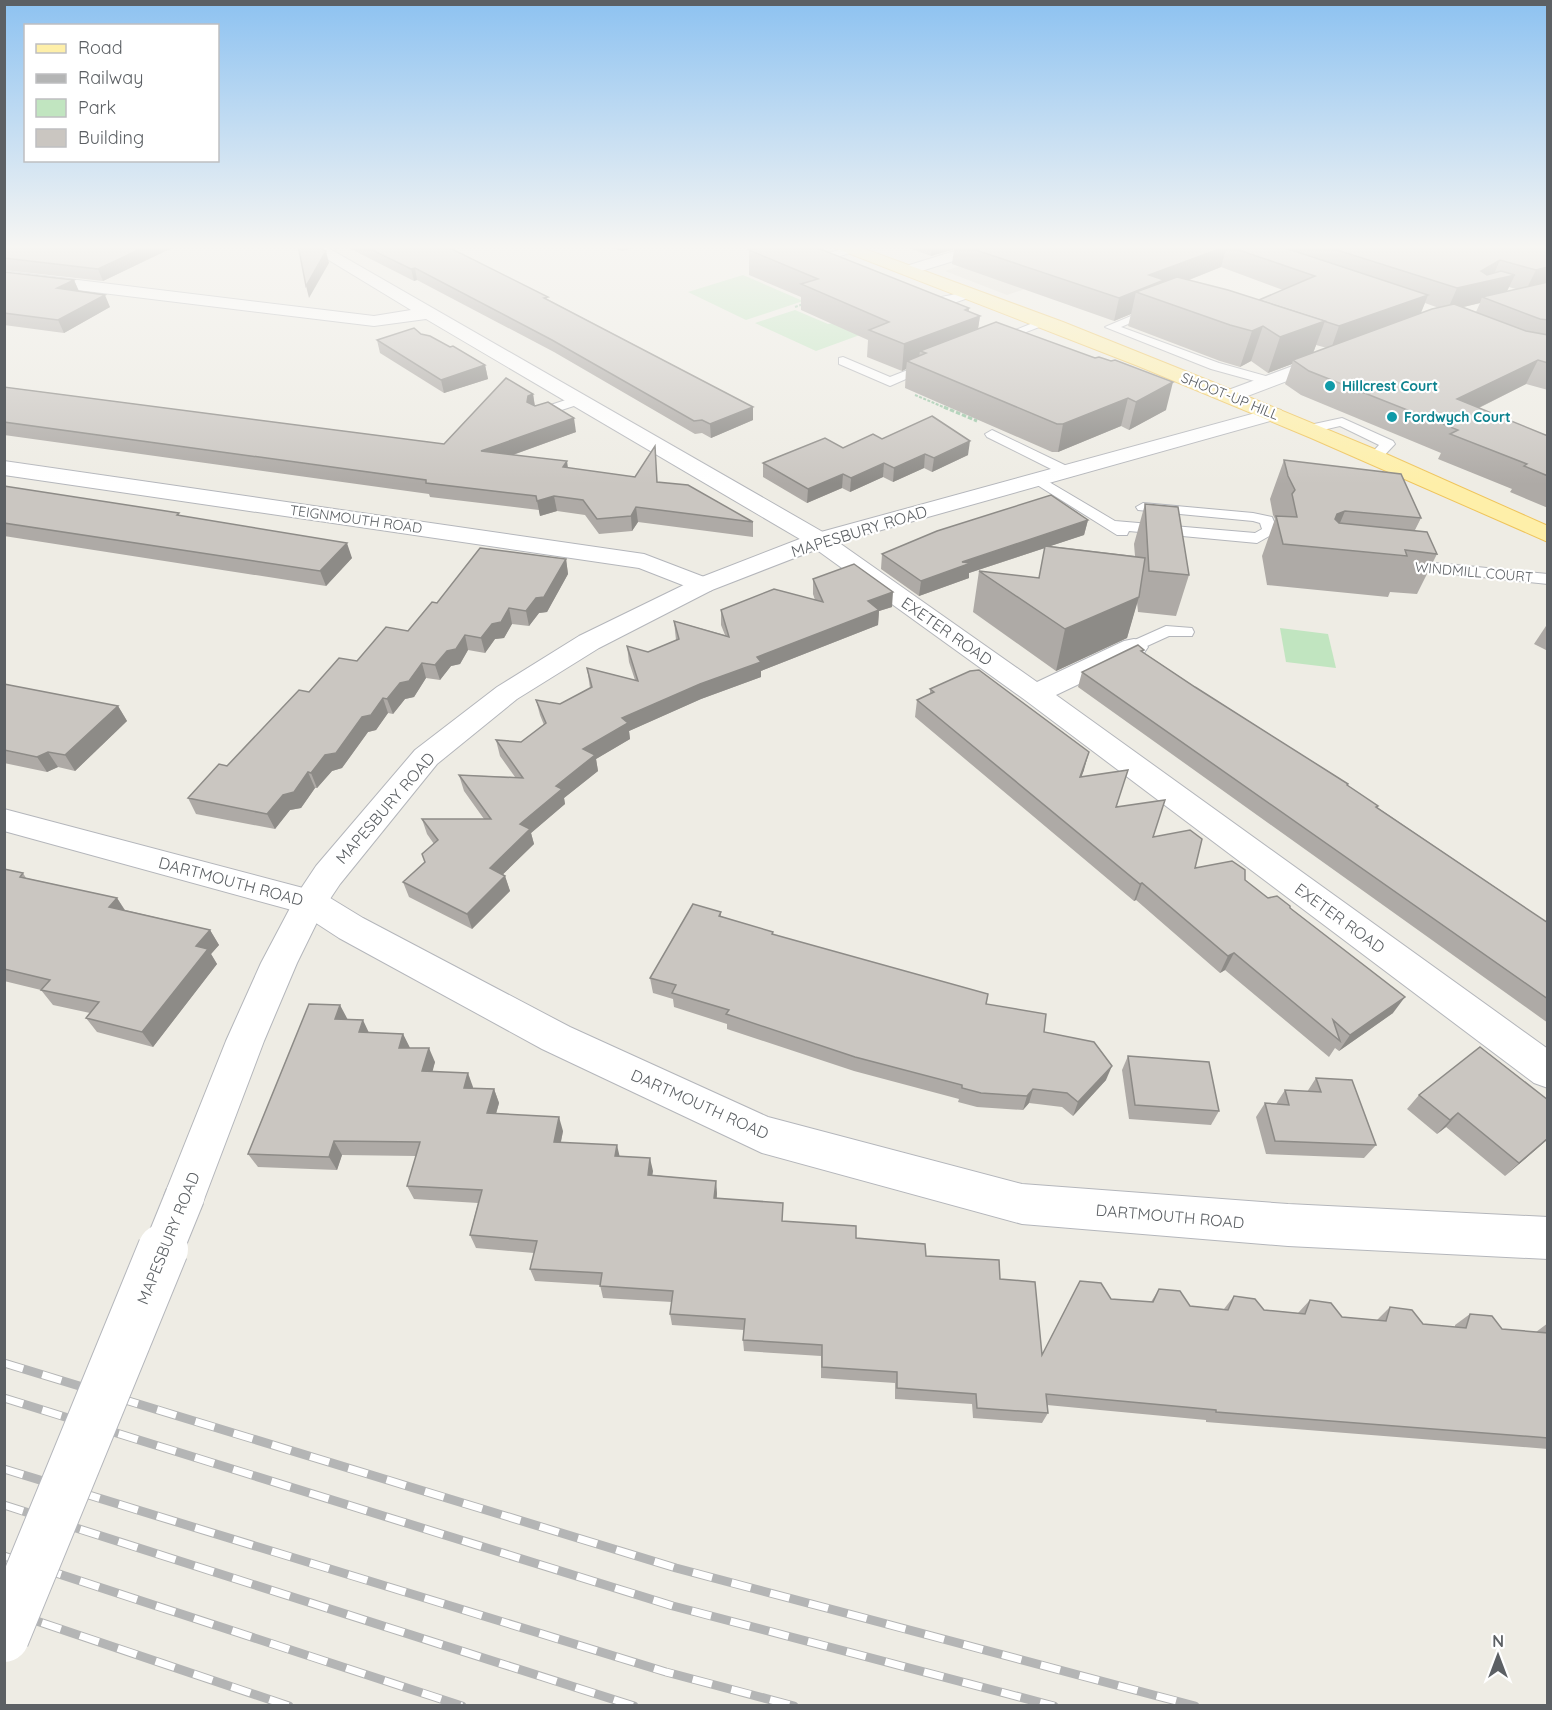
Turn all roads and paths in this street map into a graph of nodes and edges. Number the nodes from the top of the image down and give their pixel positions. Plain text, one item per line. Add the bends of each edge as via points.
1 (446, 325) edge
2 (1036, 325) edge
3 (1050, 325) edge
4 (1117, 325) edge
5 (1112, 327) junction
6 (1085, 338) junction
7 (977, 347) edge
8 (1312, 349) edge
9 (1339, 355) joint
10 (945, 360) edge
11 (843, 361) dead end
12 (1269, 381) junction
13 (912, 393) edge
14 (1230, 396) junction
15 (578, 400) junction
16 (537, 414) edge
17 (1274, 414) junction
18 (987, 429) joint
19 (4, 468) edge
20 (1068, 472) junction
21 (1039, 480) junction
22 (1143, 507) edge
23 (1110, 525) junction
24 (1548, 535) edge
25 (819, 540) junction
26 (1261, 551) dead end
27 (1386, 564) edge
28 (1548, 579) edge
29 (703, 585) junction
30 (1186, 633) dead end
31 (1134, 647) joint
32 (1035, 694) junction
33 (4, 820) edge
34 (310, 902) junction
35 (1548, 1071) edge
36 (1548, 1238) edge
37 (4, 1637) edge

1 - 15 street, EXETER ROAD
2 - 7 lane
3 - 6 main road, SHOOT-UP HILL
4 - 5 lane
5 - 6 lane
5 - 12 lane via 1215,366
6 - 14 main road, SHOOT-UP HILL
8 - 9 lane
9 - 12 street
10 - 11 lane via 890,382
12 - 14 street
13 - 18 path
14 - 17 main road, SHOOT-UP HILL
15 - 16 lane
15 - 25 street, EXETER ROAD
17 - 20 street, MAPESBURY ROAD
17 - 24 main road, SHOOT-UP HILL
18 - 20 lane
19 - 29 street, TEIGNMOUTH ROAD via 644,561
20 - 21 street, MAPESBURY ROAD
21 - 23 lane
21 - 25 street, MAPESBURY ROAD
22 - 23 lane via 1253,517 1267,520 1270,531 1257,538
23 - 26 lane via 1143,538
25 - 29 street, MAPESBURY ROAD
25 - 32 street, EXETER ROAD
27 - 28 lane, WINDMILL COURT
29 - 34 street, MAPESBURY ROAD via 589,642 516,687 426,757
30 - 31 lane via 1166,631
31 - 32 street
32 - 35 street, EXETER ROAD
33 - 34 street, DARTMOUTH ROAD
34 - 36 street, DARTMOUTH ROAD via 556,1038 774,1137 1022,1204 1288,1225
34 - 37 street, MAPESBURY ROAD, bridge via 249,1031

